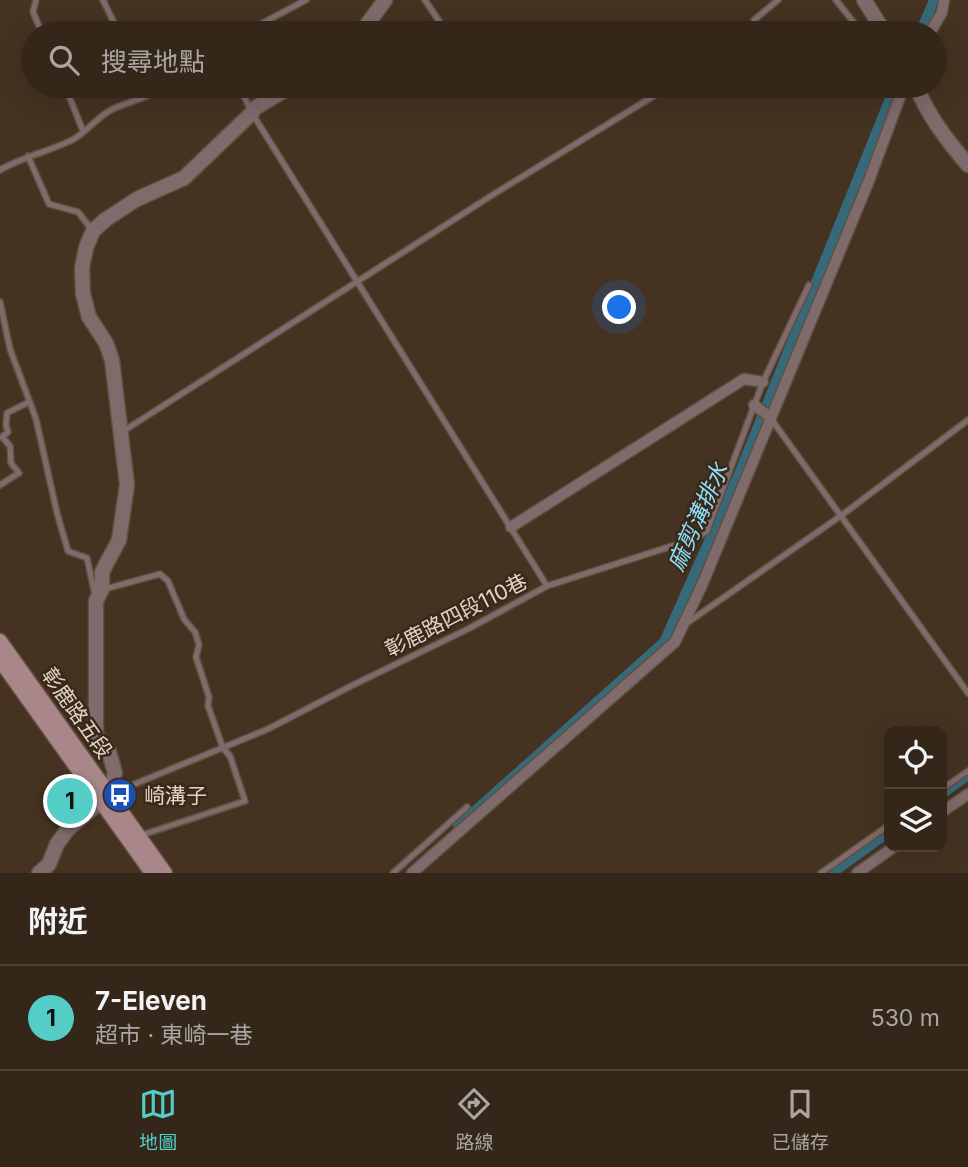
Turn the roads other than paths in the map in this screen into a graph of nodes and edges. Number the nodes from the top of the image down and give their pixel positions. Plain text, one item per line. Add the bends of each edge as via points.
1 (36, 0) edge
2 (103, 0) edge
3 (306, 0) edge
4 (385, 0) edge
5 (425, 0) edge
6 (778, 0) edge
7 (836, 0) edge
8 (864, 0) edge
9 (944, 0) edge
10 (37, 21) edge
11 (113, 21) edge
12 (266, 21) edge
13 (370, 21) edge
14 (439, 21) edge
15 (754, 21) edge
16 (853, 21) edge
17 (877, 21) edge
18 (937, 21) edge
19 (70, 98) edge
20 (141, 98) edge
21 (245, 98) edge
22 (272, 98) edge
23 (650, 98) edge
24 (901, 98) edge
25 (917, 98) edge
26 (921, 98) edge
27 (924, 106) junction
28 (252, 113) junction
29 (83, 131) junction
30 (28, 156) junction
31 (968, 164) edge
32 (0, 170) edge
33 (93, 231) junction
34 (358, 282) junction
35 (809, 285) dead end
36 (0, 302) edge
37 (763, 382) junction
38 (29, 402) junction
39 (753, 408) junction
40 (770, 417) junction
41 (968, 421) edge
42 (121, 433) junction
43 (0, 485) edge
44 (842, 515) junction
45 (511, 527) junction
46 (547, 586) junction
47 (99, 595) junction
48 (682, 626) junction
49 (0, 641) edge
50 (0, 660) edge
51 (968, 693) edge
52 (223, 748) junction
53 (968, 771) edge
54 (947, 786) edge
55 (968, 794) edge
56 (105, 798) junction
57 (467, 807) joint
58 (947, 809) edge
59 (116, 814) junction
60 (475, 817) junction
61 (884, 829) edge
62 (138, 836) junction
63 (887, 852) edge
64 (39, 873) edge
65 (152, 873) edge
66 (165, 873) edge
67 (393, 873) edge
68 (412, 873) edge
69 (821, 873) edge
70 (857, 873) edge

1 - 10 lane
2 - 11 lane
3 - 12 lane
4 - 13 street
5 - 14 lane
6 - 15 lane
7 - 16 lane
8 - 17 street
9 - 18 street
19 - 29 lane
20 - 29 lane via 111,109
21 - 28 lane
22 - 28 street
23 - 34 lane
24 - 40 street
25 - 27 lane
26 - 27 street
27 - 31 street
28 - 33 street via 184,178 137,199
28 - 34 lane
29 - 30 lane via 72,140
30 - 32 lane
30 - 33 lane via 50,204 78,212
33 - 42 street via 82,268 83,294 89,317 112,360
34 - 42 lane
34 - 45 lane
35 - 37 lane
36 - 38 lane
37 - 39 lane
37 - 45 street via 744,379
38 - 43 lane via 8,413 8,432 2,437 19,473
38 - 47 lane via 68,551 87,558
39 - 40 street
39 - 46 lane, 彰鹿路四段110巷 via 707,531
40 - 44 lane
40 - 48 street
41 - 44 lane
42 - 47 street via 127,485 119,540 102,572
44 - 48 lane
44 - 51 lane
45 - 46 lane
46 - 52 lane, 彰鹿路四段110巷
47 - 52 lane via 160,574 168,580 184,619 195,632 196,657
47 - 56 street via 96,735 115,774
48 - 60 street via 675,642
49 - 56 main road, 彰鹿路五段
50 - 56 main road, 彰鹿路五段
52 - 56 lane, 彰鹿路四段110巷
52 - 62 lane via 245,801
53 - 54 lane
55 - 58 street
56 - 59 main road, 彰鹿路五段
56 - 64 street via 68,829
57 - 60 street
57 - 67 lane
59 - 62 main road
59 - 65 main road
60 - 68 street
61 - 69 lane
62 - 66 main road
63 - 70 street

